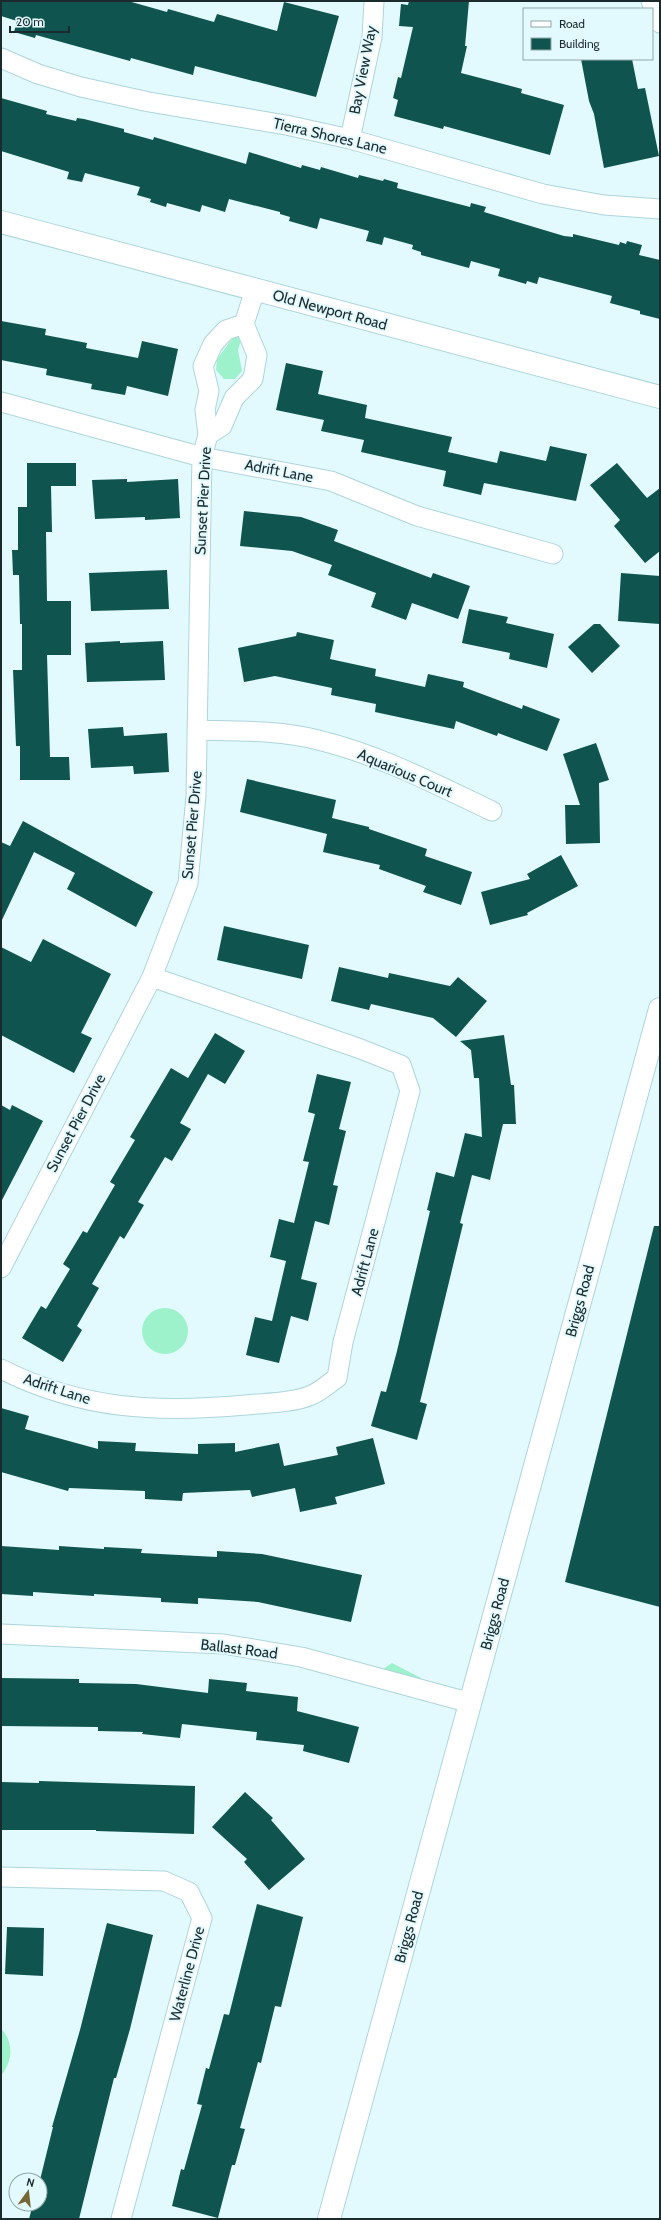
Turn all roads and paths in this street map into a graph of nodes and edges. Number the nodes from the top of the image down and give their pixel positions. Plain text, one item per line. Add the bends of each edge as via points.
1 (374, 1) edge
2 (651, 1) edge
3 (660, 23) edge
4 (1, 58) edge
5 (350, 139) junction
6 (660, 209) edge
7 (1, 222) edge
8 (256, 290) junction
9 (244, 324) junction
10 (209, 391) junction
11 (660, 397) edge
12 (234, 398) junction
13 (1, 402) edge
14 (208, 435) junction
15 (202, 457) junction
16 (553, 554) dead end
17 (197, 730) junction
18 (492, 811) dead end
19 (152, 977) junction
20 (660, 1009) edge
21 (1, 1268) edge
22 (1, 1369) edge
23 (1, 1634) edge
24 (471, 1703) junction
25 (1, 1877) edge
26 (121, 2219) edge
27 (329, 2219) edge

1 - 5 street, Bay View Way via 372,37
2 - 3 street
4 - 5 street, Tierra Shores Lane via 38,74 81,87 149,102 286,124
5 - 6 street, Tierra Shores Lane via 543,194 604,205
7 - 8 main road, Old Newport Road
8 - 9 street
8 - 11 main road, Old Newport Road
9 - 10 street via 226,330 213,344 203,366
9 - 12 street via 257,355 253,379
10 - 12 street
10 - 14 street via 205,410
12 - 14 street via 222,426
13 - 15 street, Adrift Lane
14 - 15 street, Sunset Pier Drive
15 - 16 street, Adrift Lane via 331,481 417,516
15 - 17 street, Sunset Pier Drive
17 - 18 street, Aquarious Court via 253,732 317,739 382,759
17 - 19 street, Sunset Pier Drive via 196,796 188,883
19 - 21 street, Sunset Pier Drive
19 - 22 street, Adrift Lane via 401,1065 410,1091 343,1342 337,1378 310,1396 279,1402 206,1409 139,1408 79,1399
20 - 24 main road, Briggs Road
23 - 24 street, Ballast Road via 223,1644 301,1657
24 - 27 main road, Briggs Road
25 - 26 street, Waterline Drive via 164,1880 189,1892 202,1918

